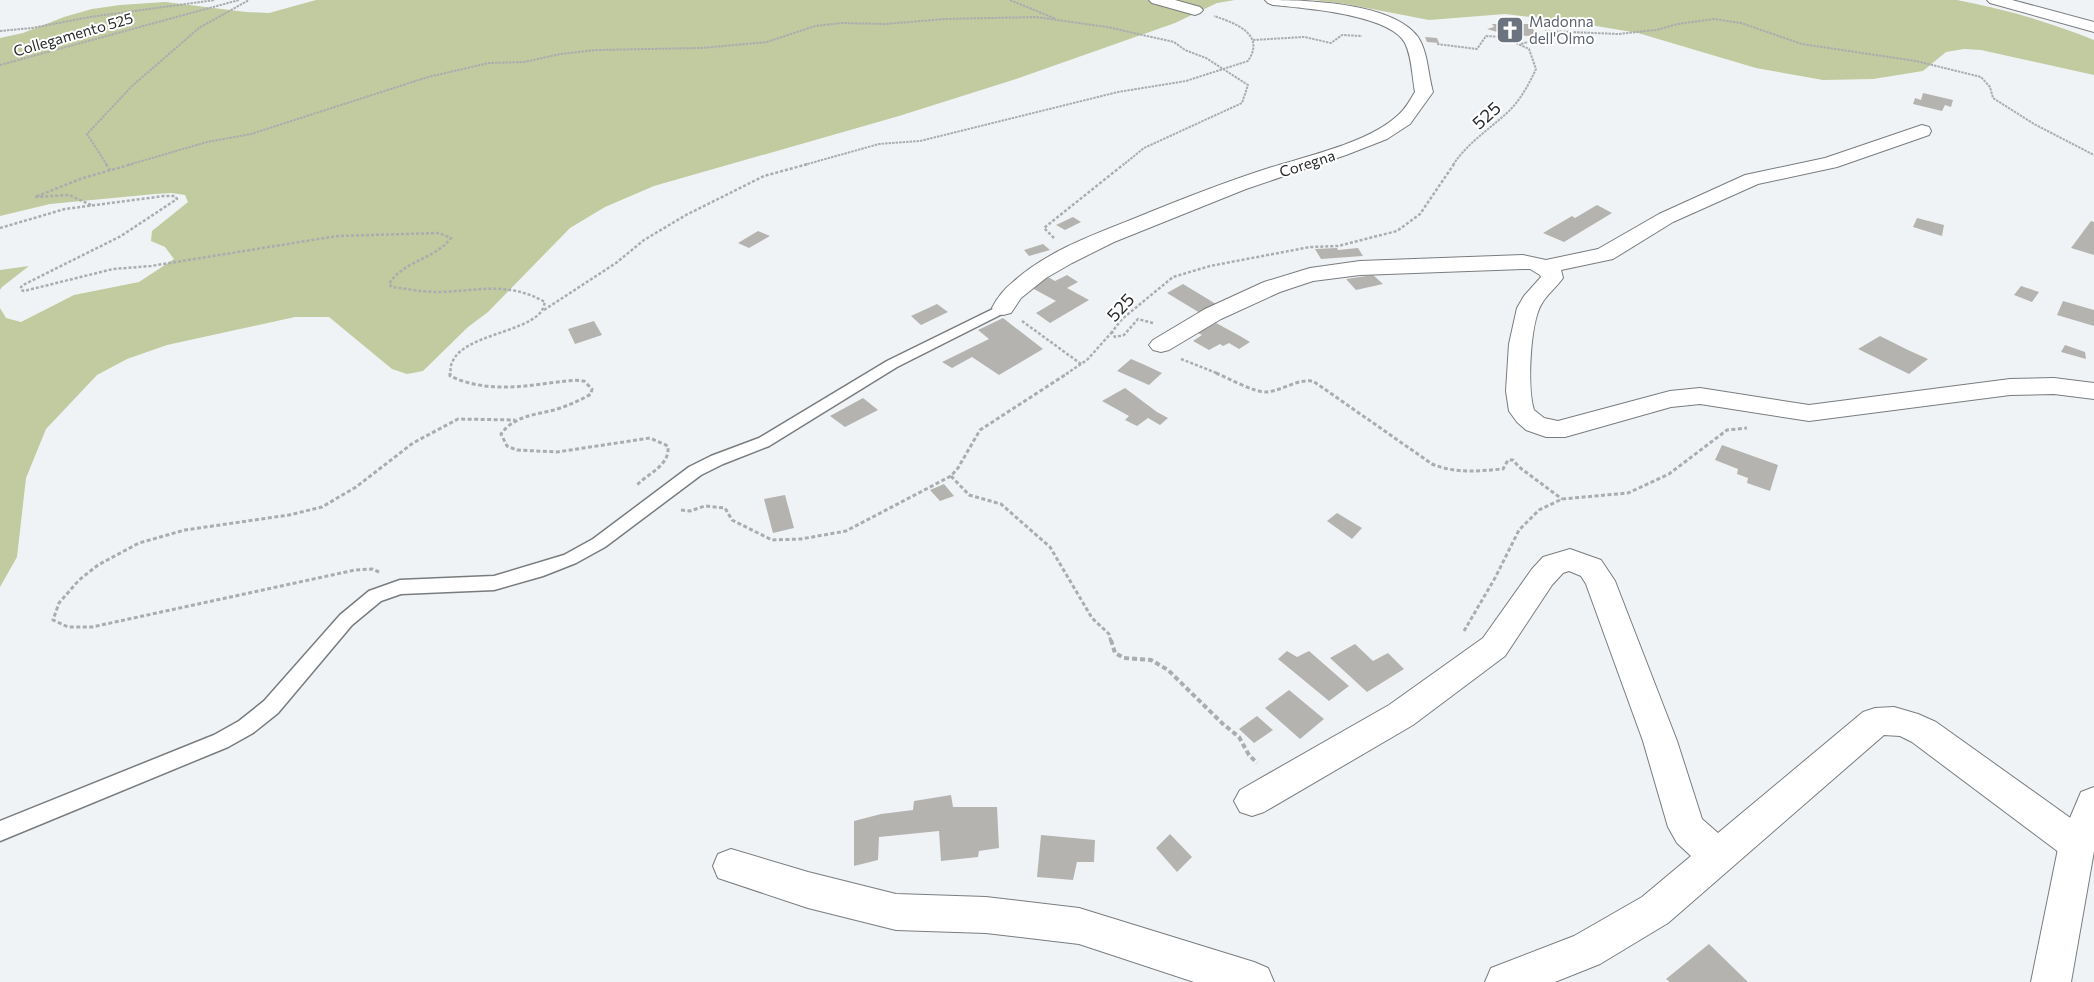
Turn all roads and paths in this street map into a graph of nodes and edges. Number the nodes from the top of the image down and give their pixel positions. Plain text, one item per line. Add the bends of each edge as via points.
1 (214, 0) edge
2 (239, 0) edge
3 (249, 0) edge
4 (1010, 0) edge
5 (1158, 0) edge
6 (1273, 0) edge
7 (1995, 0) edge
8 (1195, 10) joint
9 (1061, 21) junction
10 (2094, 28) edge
11 (0, 31) edge
12 (1363, 36) dead end
13 (1253, 40) junction
14 (1412, 42) junction
15 (1520, 44) junction
16 (0, 66) edge
17 (1224, 68) junction
18 (1922, 131) dead end
19 (2094, 155) edge
20 (110, 170) junction
21 (92, 205) junction
22 (0, 228) edge
23 (1071, 254) junction
24 (1545, 267) junction
25 (1003, 308) junction
26 (544, 310) junction
27 (1112, 332) junction
28 (1161, 345) junction
29 (1081, 364) junction
30 (2094, 391) edge
31 (516, 420) junction
32 (951, 476) junction
33 (641, 512) junction
34 (400, 587) junction
35 (1460, 637) dead end
36 (1259, 797) joint
37 (2094, 803) edge
38 (0, 832) edge
39 (2077, 844) junction
40 (1721, 853) junction
41 (731, 866) dead end
42 (1254, 982) edge
43 (1505, 982) edge
44 (2051, 982) edge

1 - 11 path
2 - 16 path, Collegamento 525
3 - 20 path via 199,28 132,86 88,134
4 - 9 path
5 - 8 street
6 - 14 street via 1356,12 1387,21 1403,30
7 - 10 street
8 - 13 path via 1229,20
9 - 17 path via 1107,27 1174,42
9 - 20 path via 1036,17 842,23 814,26 767,42 701,48 596,50 524,62 489,64 428,77 286,124 207,142
12 - 13 path via 1342,35 1331,43 1304,37
13 - 17 path via 1254,49 1248,61
14 - 15 path via 1476,49 1489,35
14 - 23 street, Coregna via 1424,92 1405,119 1384,133 1320,160 1241,185
15 - 19 path via 1546,37 1546,31 1618,34 1714,19 1741,23 1802,44 1916,61 1981,77 1993,98
15 - 27 path, 525 via 1529,49 1536,68 1528,87 1510,110 1460,154 1420,214 1407,225 1397,231 1338,246 1310,247 1218,264 1173,278 1122,319
17 - 23 path via 1248,85 1242,103 1144,148 1044,228
17 - 26 path via 1186,81 1118,92 920,141 879,144 764,176 644,240 616,263
18 - 24 street via 1830,163 1752,179 1666,218 1605,254
20 - 21 path via 35,196 69,195
21 - 22 path via 65,209
21 - 26 path via 164,196 177,198 120,236 33,280 21,290 29,291 114,268 151,266 337,236 439,233 451,238 449,243 397,272 389,284 392,287 436,292 511,288 534,294 545,302
23 - 25 street, Coregna via 1026,282
24 - 28 street via 1523,262 1360,268 1310,275 1272,287 1213,314
24 - 30 street via 1552,272 1552,278 1528,307 1519,350 1519,405 1530,420 1551,431 1670,399 1700,396 1809,413 2010,387 2054,386
25 - 29 path
25 - 33 lane via 892,364 764,442 695,471
26 - 31 path via 529,320 471,344 451,362 450,376 472,384 523,387 574,380 583,381 592,389 591,394 558,409
27 - 28 path, 525 via 1115,337 1120,337 1135,320 1141,319 1164,328
27 - 29 path
28 - 35 path via 1169,354 1262,392 1270,392 1297,380 1313,381 1432,464 1452,473 1502,469 1508,460 1513,460 1562,499 1539,510 1519,530
29 - 32 path via 980,430
31 - 33 path via 504,427 501,434 508,446 517,450 557,452 650,438 668,446 668,459 648,473 633,492 631,502
31 - 34 path via 459,418 406,446 343,497 321,507 178,531 126,548 85,574 54,611 53,620 68,626 92,627 355,570 372,569
32 - 33 path via 846,530 802,539 772,540 732,520 725,508 704,506 690,511
32 - 36 path via 969,495 1001,504 1050,547 1092,618 1109,634 1115,653 1124,658 1151,660 1168,670 1239,736 1249,755 1264,771 1255,784
33 - 34 lane via 578,555 537,571 494,583
34 - 38 lane via 383,592 361,606 271,707 232,736
36 - 40 street via 1401,715 1494,647 1542,577 1553,565 1570,560 1591,568 1600,581 1660,741 1686,828 1698,841
37 - 39 street
39 - 40 street via 1924,732 1906,723 1886,720 1875,722
39 - 44 street
40 - 43 street via 1655,910 1586,951
41 - 42 street via 896,912 986,915 1079,926

